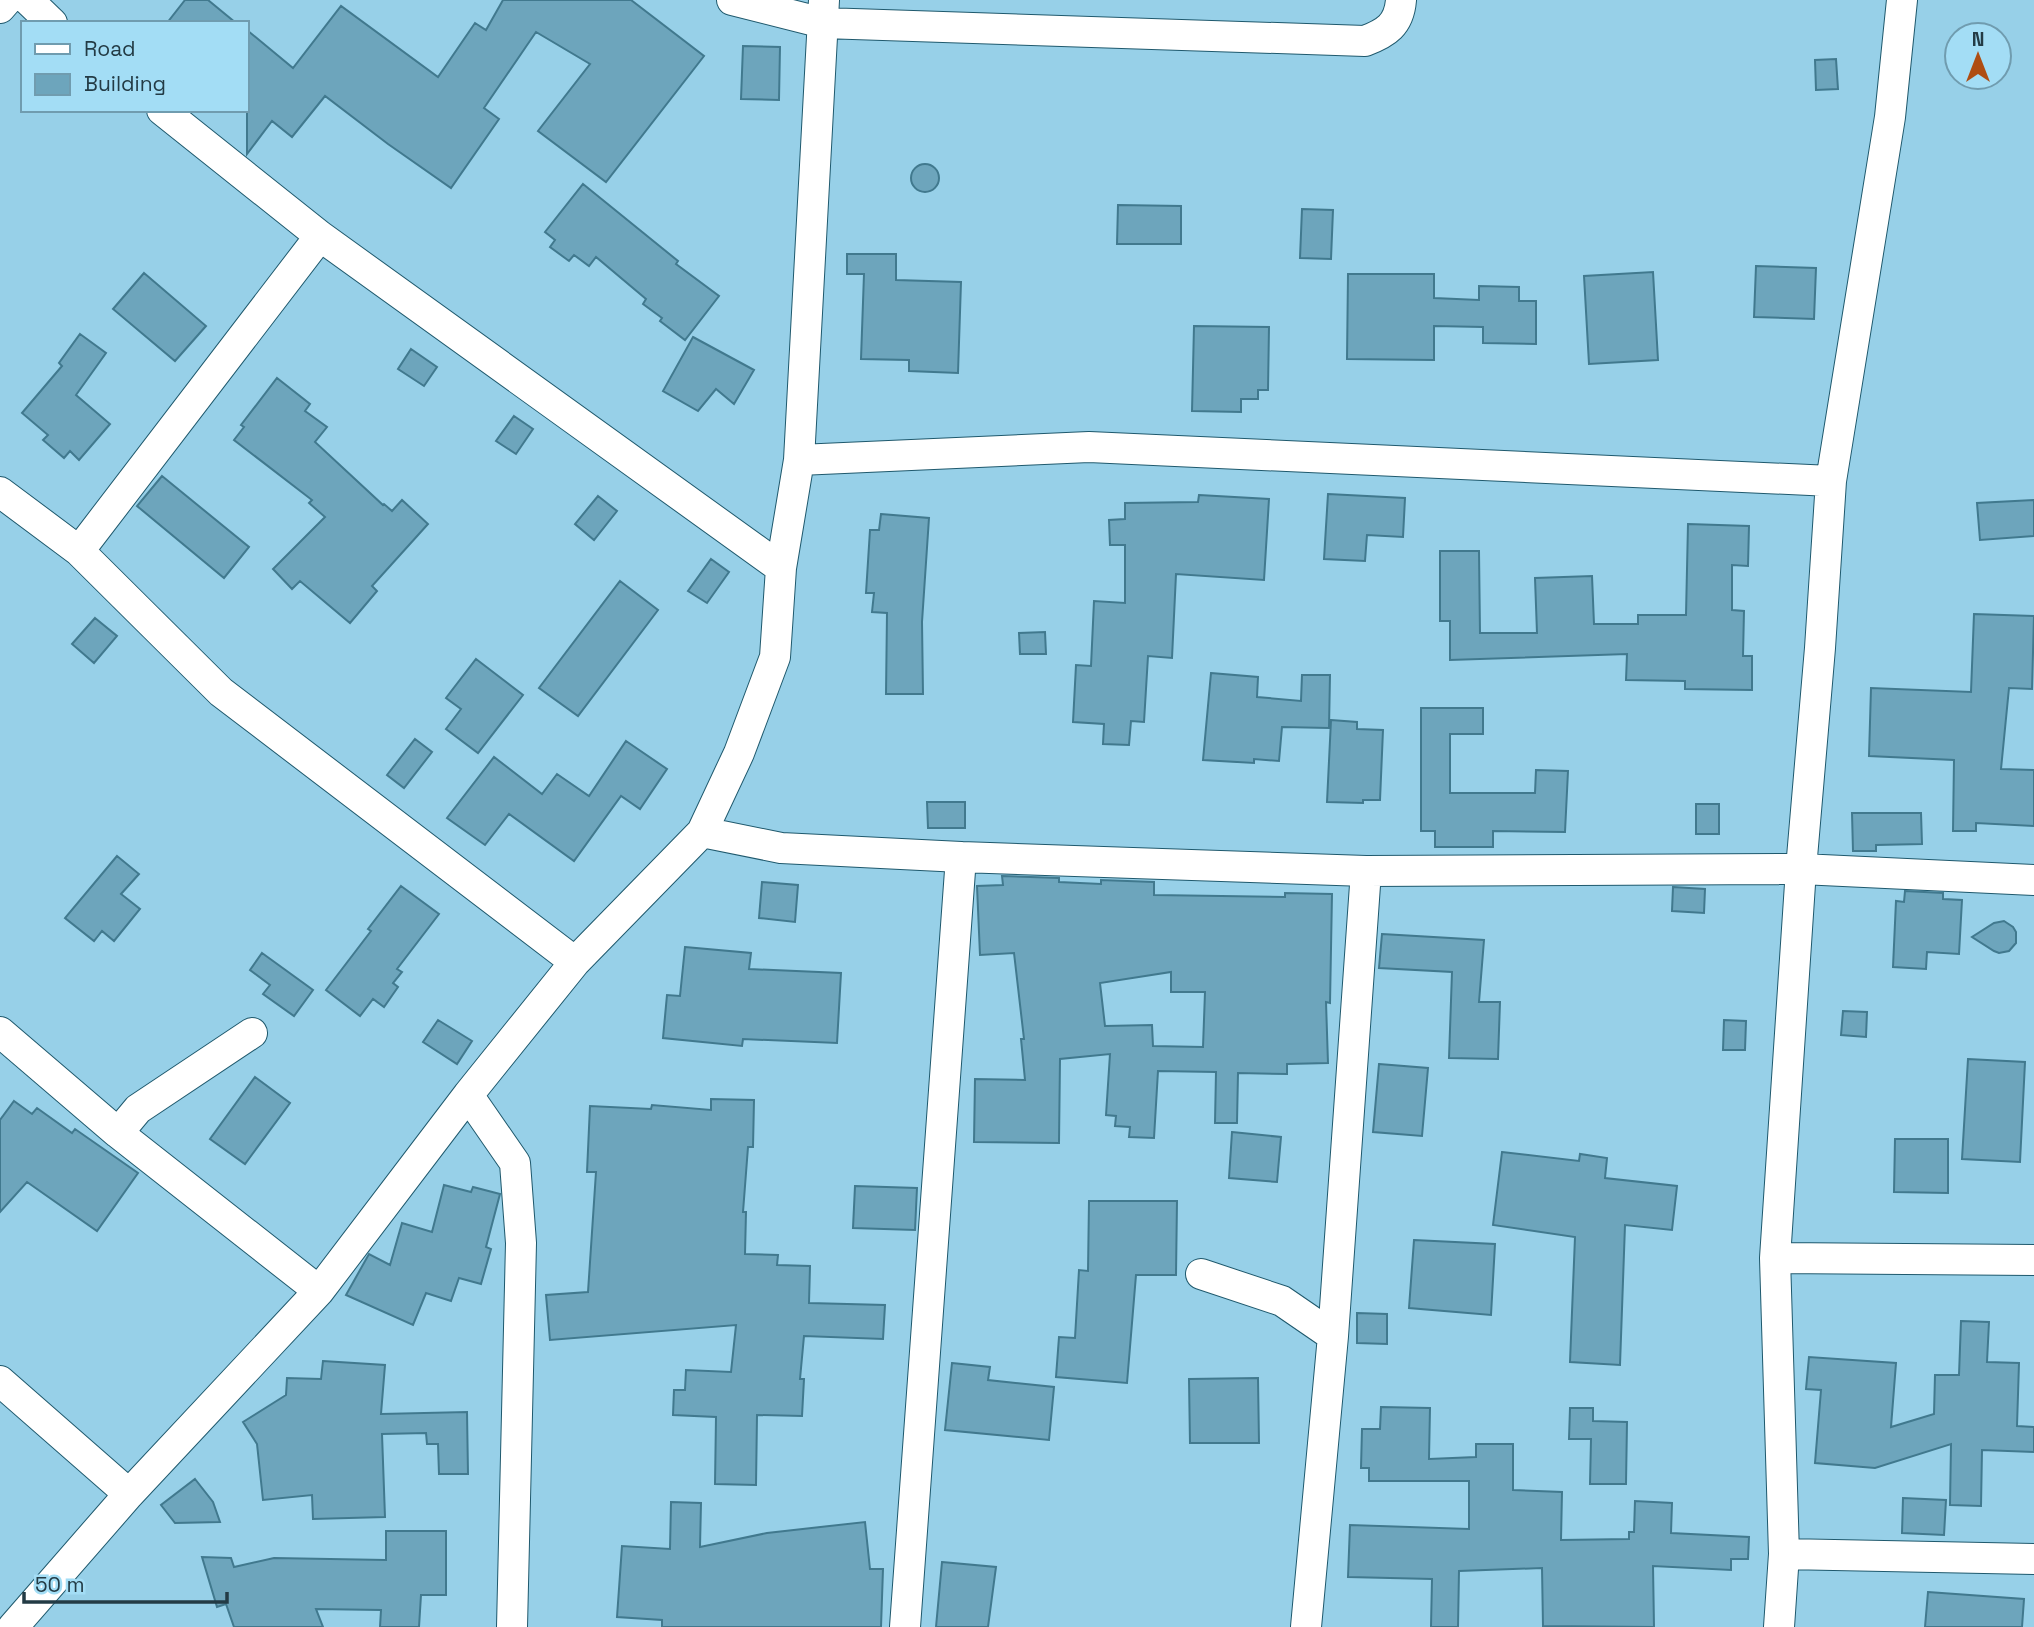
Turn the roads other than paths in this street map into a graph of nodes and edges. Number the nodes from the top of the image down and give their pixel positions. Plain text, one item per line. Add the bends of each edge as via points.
1 (7, 0) edge
2 (732, 0) edge
3 (1401, 0) edge
4 (1902, 0) edge
5 (0, 9) edge
6 (823, 12) edge
7 (165, 112) edge
8 (320, 236) junction
9 (799, 460) junction
10 (1830, 481) junction
11 (0, 492) edge
12 (79, 551) junction
13 (781, 568) junction
14 (702, 832) junction
15 (961, 857) junction
16 (1801, 869) junction
17 (1366, 871) junction
18 (2034, 880) edge
19 (575, 962) junction
20 (0, 1032) edge
21 (253, 1033) dead end
22 (468, 1095) junction
23 (118, 1133) junction
24 (1775, 1258) junction
25 (2034, 1260) edge
26 (1201, 1274) dead end
27 (319, 1291) junction
28 (1333, 1336) junction
29 (0, 1381) edge
30 (129, 1494) junction
31 (1784, 1554) junction
32 (2034, 1559) edge
33 (13, 1627) edge
34 (512, 1627) edge
35 (905, 1627) edge
36 (1306, 1627) edge
37 (1779, 1627) edge

1 - 5 street
2 - 6 street
3 - 6 street via 1400,12 1386,33 1365,41
4 - 10 street via 1890,117
6 - 9 street
7 - 8 street
8 - 12 street
8 - 13 street
9 - 10 street via 1089,447
9 - 13 street
10 - 16 street
11 - 12 street
12 - 19 street via 221,692
13 - 14 street via 775,657 739,753
14 - 15 street via 781,848
14 - 19 street
15 - 17 street
15 - 35 street
16 - 17 street
16 - 18 street
16 - 24 street
17 - 28 street
19 - 22 street
20 - 23 street
21 - 23 street via 138,1109
22 - 27 street
22 - 34 street via 515,1163 521,1257
23 - 27 street
24 - 25 street
24 - 31 street
26 - 28 street via 1282,1300
27 - 30 street
28 - 36 street
29 - 30 street
30 - 33 street
31 - 32 street
31 - 37 street

